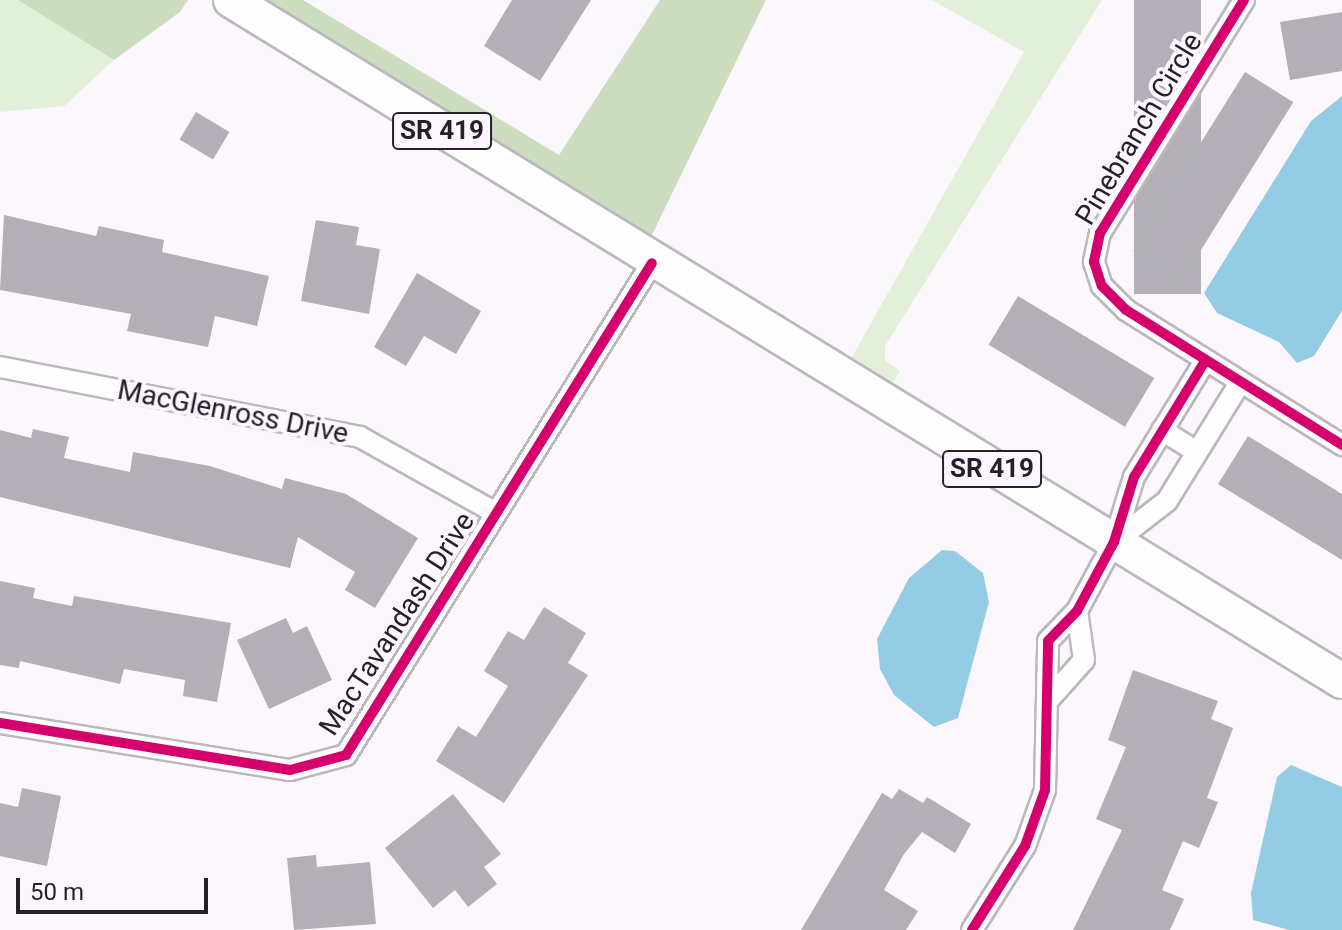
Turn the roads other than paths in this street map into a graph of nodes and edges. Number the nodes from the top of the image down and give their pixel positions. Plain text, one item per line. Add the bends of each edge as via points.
1 (231, 0) edge
2 (1244, 0) edge
3 (652, 263) junction
4 (1205, 361) junction
5 (0, 367) edge
6 (1240, 383) junction
7 (1162, 430) junction
8 (1342, 445) edge
9 (1197, 452) junction
10 (496, 513) junction
11 (1114, 542) junction
12 (1077, 611) junction
13 (1342, 681) edge
14 (1050, 698) junction
15 (0, 723) edge
16 (972, 930) edge

1 - 3 main road, SR 419
2 - 4 street, Pinebranch Circle via 1100,233 1094,262 1102,286 1126,310
3 - 10 street, MacTavandash Drive
3 - 11 main road, SR 419
4 - 6 street, Pinebranch Circle
4 - 7 street
5 - 10 street, MacGlenross Drive via 360,437
6 - 8 street, Pinebranch Circle
6 - 9 street
7 - 9 street
7 - 11 street via 1134,477
9 - 11 street via 1167,501
10 - 15 street, MacTavandash Drive via 346,755 290,770
11 - 12 street
11 - 13 main road, SR 419
12 - 14 street via 1048,641
12 - 14 street via 1084,660
14 - 16 street via 1045,790 1025,846

